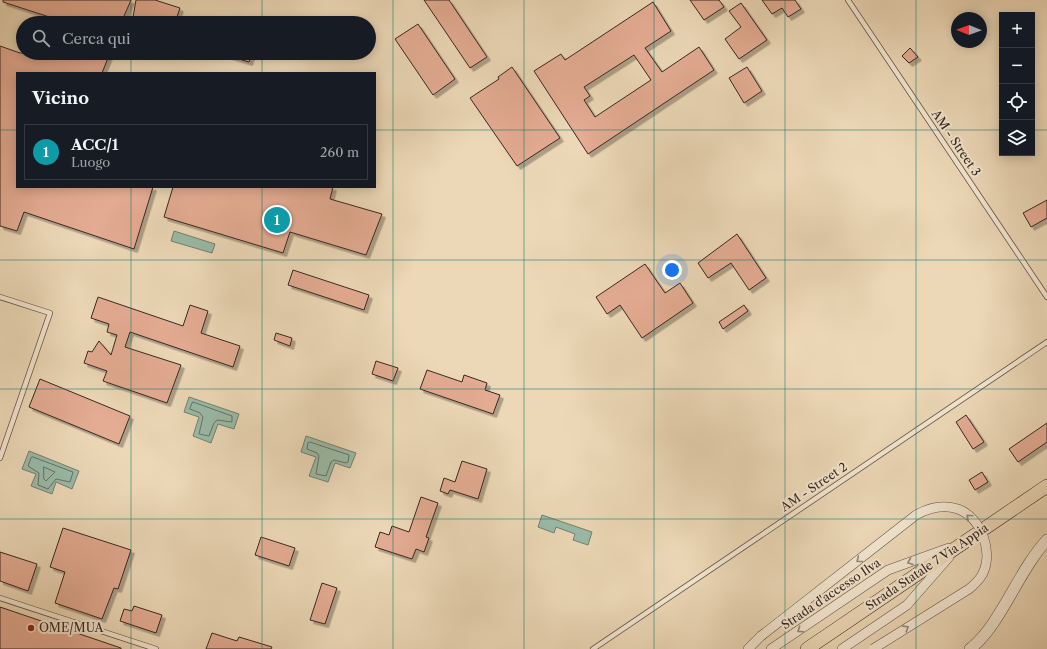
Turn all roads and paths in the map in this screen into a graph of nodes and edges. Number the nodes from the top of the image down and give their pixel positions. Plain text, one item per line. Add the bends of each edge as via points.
1 (848, 0) edge
2 (0, 297) edge
3 (1047, 298) edge
4 (1047, 342) edge
5 (0, 458) edge
6 (1047, 486) edge
7 (1047, 540) edge
8 (960, 544) junction
9 (0, 598) edge
10 (156, 649) edge
11 (593, 649) edge
12 (748, 649) edge
13 (771, 649) edge
14 (807, 649) edge
15 (842, 649) edge
16 (873, 649) edge
17 (970, 649) edge

1 - 3 lane, AM - Street 3
2 - 5 lane via 50,313
4 - 11 lane, AM - Street 2
6 - 8 main road, Strada Statale 7 Via Appia
7 - 17 street via 1031,559 998,615
8 -> 13 street, Strada d'accesso Ilva via 888,570
8 - 14 main road, Strada Statale 7 Via Appia
8 - 15 street via 907,605
9 - 10 lane
16 -> 12 street, bridge via 969,589 982,575 987,556 985,540 976,523 965,512 941,506 932,507 916,515 761,636

